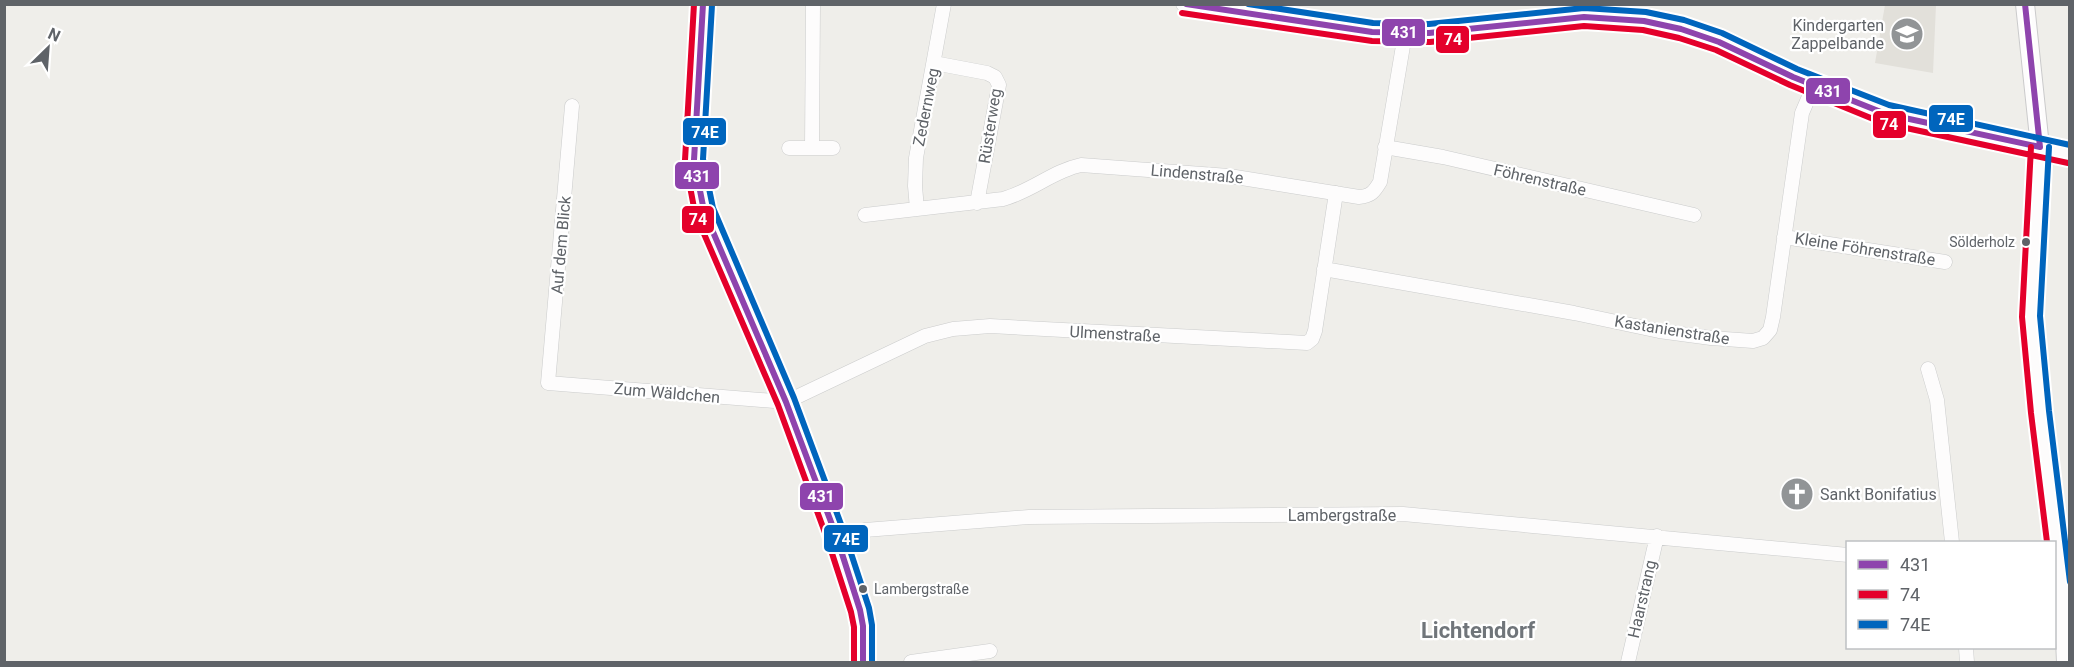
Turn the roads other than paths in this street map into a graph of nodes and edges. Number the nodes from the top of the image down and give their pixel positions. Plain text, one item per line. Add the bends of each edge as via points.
1 (703, 4) edge
2 (813, 4) edge
3 (944, 4) edge
4 (1183, 4) edge
5 (2025, 4) edge
6 (1405, 34) junction
7 (934, 63) junction
8 (1814, 86) junction
9 (572, 106) dead end
10 (1385, 147) junction
11 (2040, 147) junction
12 (789, 148) dead end
13 (812, 148) junction
14 (834, 148) dead end
15 (2070, 154) edge
16 (1336, 193) junction
17 (977, 202) junction
18 (917, 209) junction
19 (865, 215) dead end
20 (1694, 215) dead end
21 (1784, 237) junction
22 (1945, 262) dead end
23 (1324, 269) junction
24 (1928, 369) dead end
25 (548, 383) joint
26 (786, 402) junction
27 (1657, 536) junction
28 (837, 538) junction
29 (1952, 541) edge
30 (2053, 541) edge
31 (1846, 555) edge
32 (2057, 577) edge
33 (990, 651) dead end
34 (863, 663) edge
35 (911, 663) edge
36 (1628, 663) edge
37 (2066, 663) edge

1 - 26 street via 694,160 704,211
2 - 13 street
3 - 7 street, Zedernweg
4 - 6 street
5 - 11 main road
6 - 8 street via 1584,17 1644,21 1719,42
6 - 10 street, Lindenstraße
7 - 17 street, Rüsterweg via 987,73 995,77 999,86
7 - 18 street, Zedernweg via 916,158
8 - 11 street via 1886,114
8 - 21 street, Kastanienstraße via 1802,113
9 - 25 street, Auf dem Blick
10 - 16 street, Lindenstraße via 1375,191 1359,197
10 - 20 street, Föhrenstraße
11 - 15 street
11 - 30 main road via 2031,318
12 - 13 street
13 - 14 street
16 - 17 street, Lindenstraße via 1229,176 1082,165 1067,168 1022,194
16 - 23 street, Ulmenstraße
17 - 18 street, Lindenstraße
18 - 19 street, Lindenstraße
21 - 22 street, Kleine Föhrenstraße
21 - 23 street, Kastanienstraße via 1770,330 1753,341 1659,331
23 - 26 street, Ulmenstraße via 1315,331 1307,343 990,326 953,329 925,336
24 - 29 street via 1937,400
25 - 26 street, Zum Wäldchen
26 - 28 street
27 - 28 street, Lambergstraße via 1403,514 1029,517 865,530
27 - 31 street, Lambergstraße
27 - 36 street, Haarstrang
28 - 34 street via 862,618
32 - 37 main road
33 - 35 street

